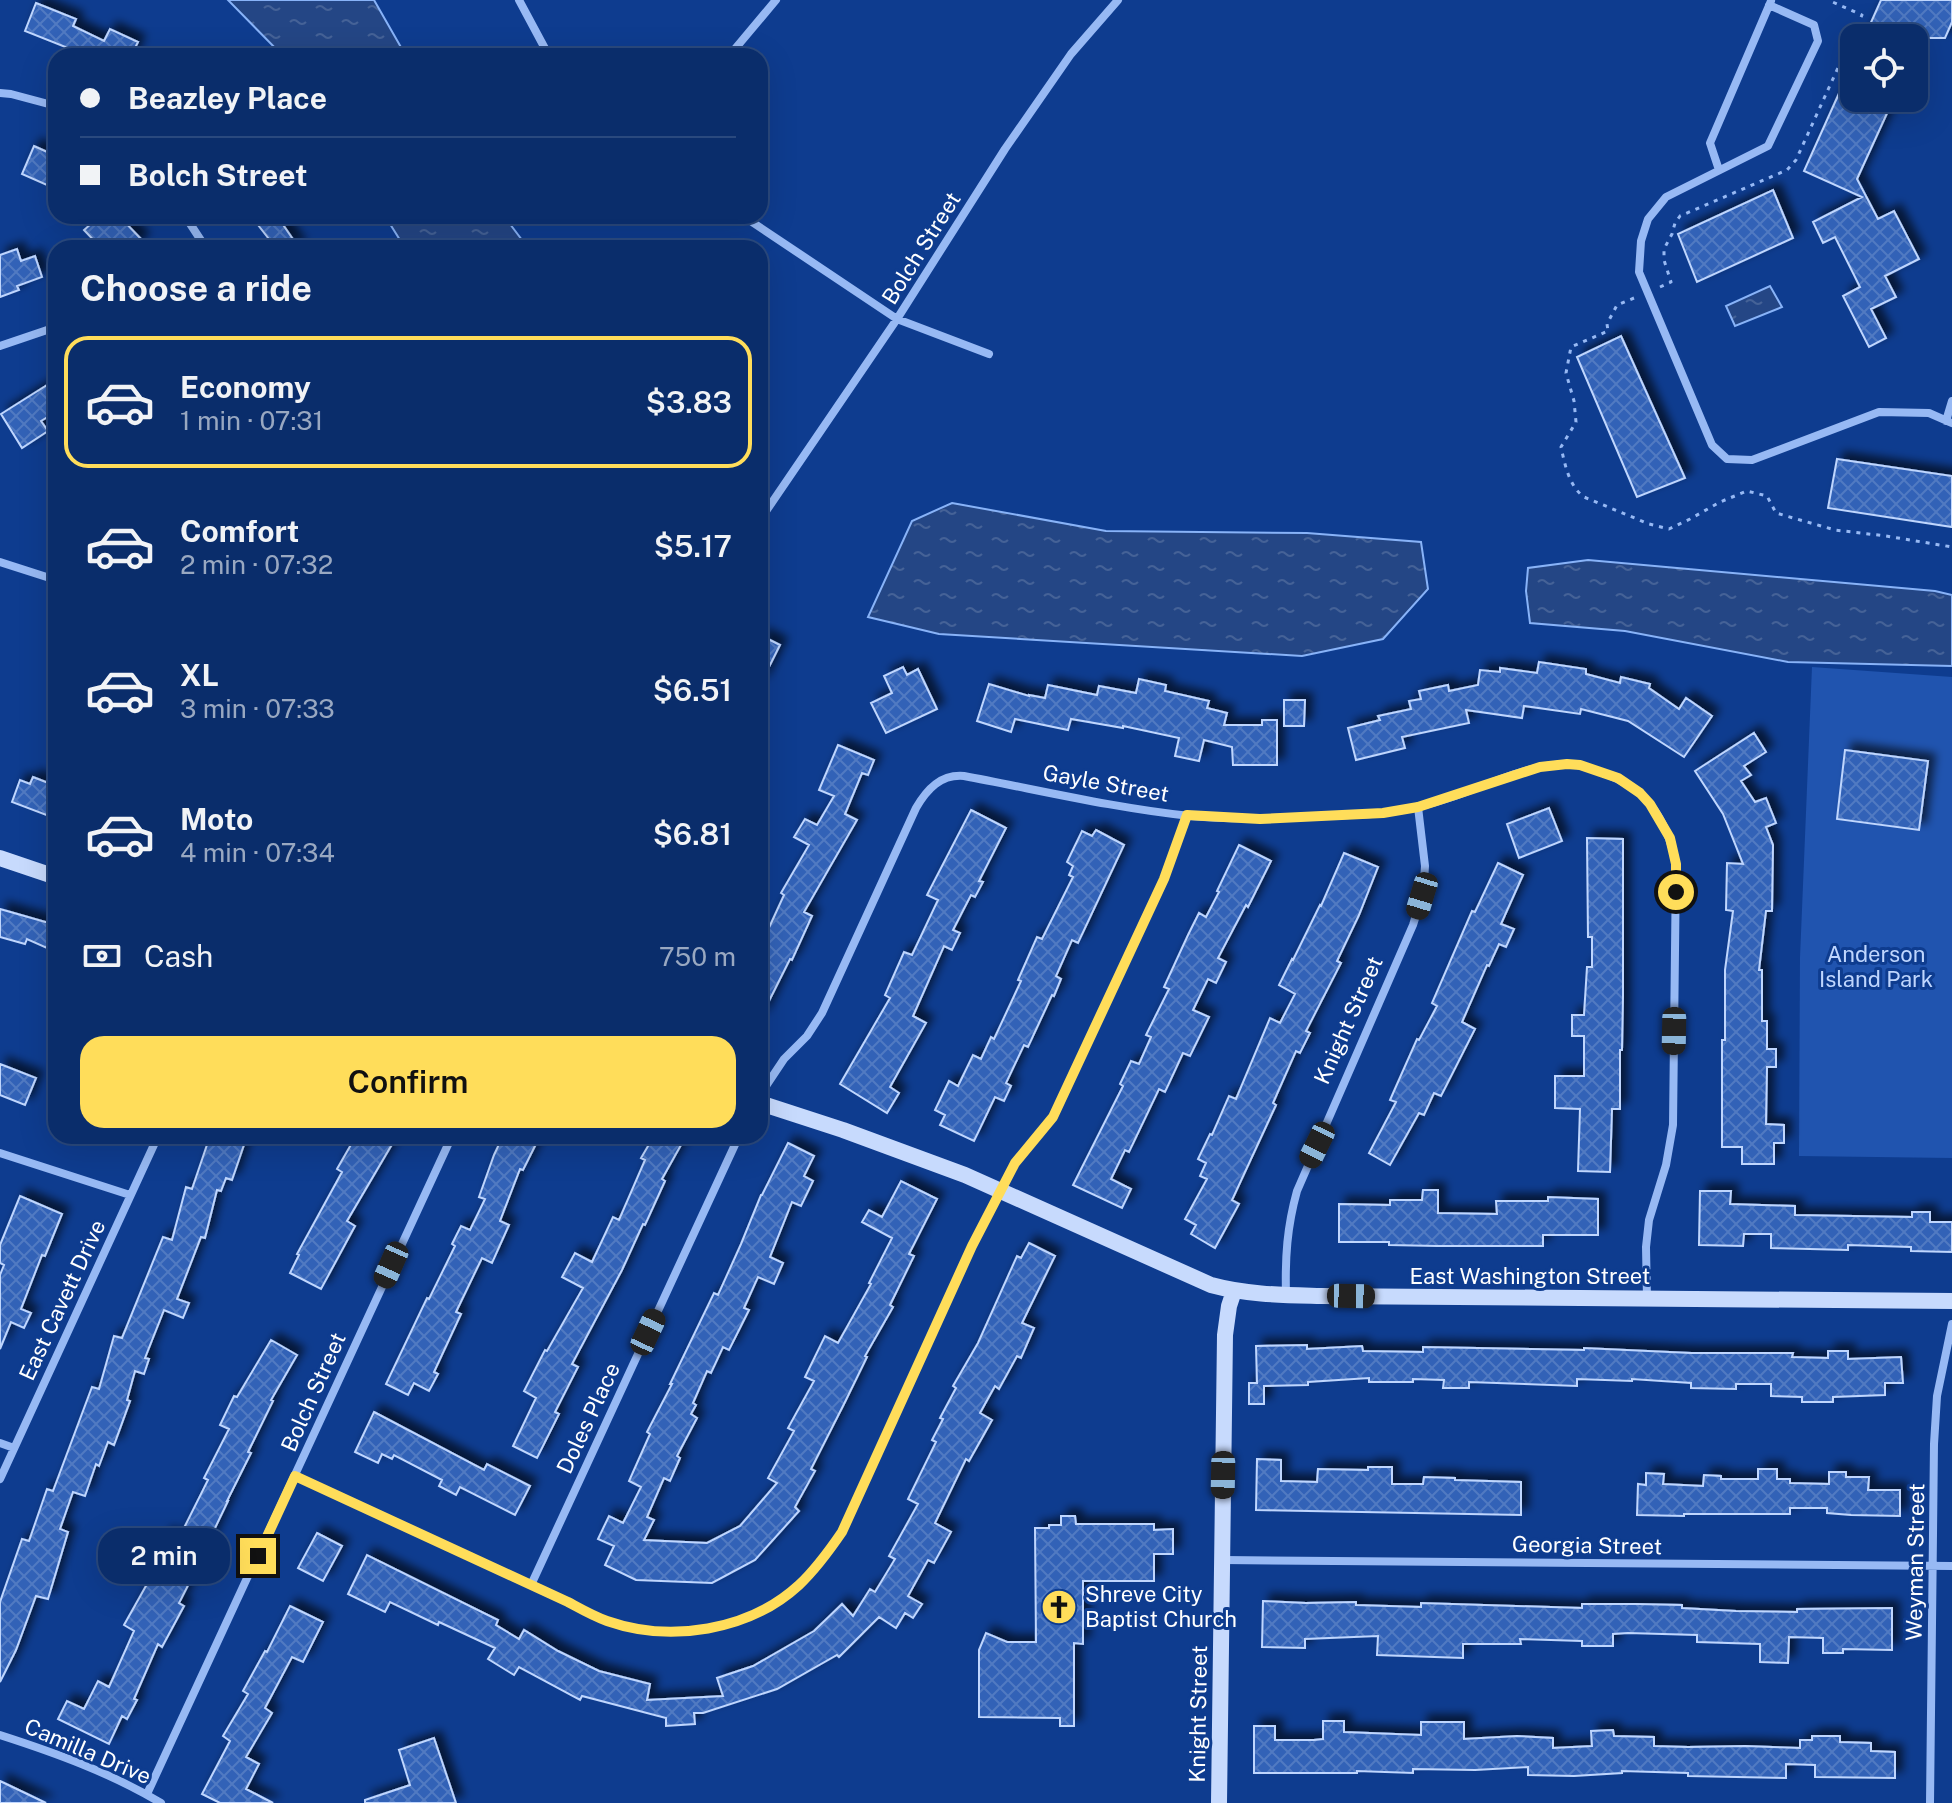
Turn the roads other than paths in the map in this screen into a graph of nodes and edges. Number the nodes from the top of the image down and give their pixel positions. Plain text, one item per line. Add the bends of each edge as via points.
1 (519, 0) edge
2 (776, 0) edge
3 (1118, 0) edge
4 (1770, 2) edge
5 (545, 48) edge
6 (736, 48) edge
7 (0, 93) edge
8 (48, 104) edge
9 (1719, 170) junction
10 (755, 224) edge
11 (897, 319) junction
12 (48, 330) edge
13 (0, 346) edge
14 (989, 354) dead end
15 (1952, 401) edge
16 (1949, 422) edge
17 (768, 508) edge
18 (0, 562) edge
19 (48, 577) edge
20 (1418, 807) junction
21 (1187, 815) junction
22 (0, 858) edge
23 (48, 874) edge
24 (768, 1083) edge
25 (768, 1106) edge
26 (154, 1144) edge
27 (448, 1144) edge
28 (735, 1144) edge
29 (0, 1153) edge
30 (1001, 1191) junction
31 (130, 1195) junction
32 (1234, 1291) junction
33 (1286, 1295) junction
34 (1647, 1299) junction
35 (1952, 1301) edge
36 (1952, 1324) edge
37 (0, 1443) edge
38 (14, 1448) junction
39 (295, 1476) junction
40 (0, 1479) edge
41 (1222, 1560) junction
42 (1933, 1566) junction
43 (1952, 1566) edge
44 (531, 1585) junction
45 (0, 1735) edge
46 (147, 1794) junction
47 (161, 1803) edge
48 (1219, 1803) edge
49 (1930, 1803) edge

1 - 5 street
2 - 6 street
3 - 11 street, Bolch Street via 1071,54 1013,137
4 - 9 street via 1710,143
4 - 9 street via 1814,25 1818,41 1768,146
7 - 8 street
9 - 16 street via 1666,197 1648,219 1639,272 1712,445 1727,459 1752,460 1879,412 1929,413
10 - 11 street
11 - 14 street
11 - 17 street, Bolch Street
12 - 13 street
15 - 16 street
18 - 19 street
20 - 21 street, Gayle Street via 1260,819
20 - 33 street, Knight Street via 1425,866 1422,896 1297,1191 1285,1251
20 - 34 street, Gayle Street via 1540,767 1580,765 1618,778 1640,793 1670,838 1676,864 1673,1125 1649,1220
21 - 24 street, Gayle Street via 964,776 938,782 916,808 822,1013
21 - 30 street via 1164,879 1053,1117 1015,1163
22 - 23 street
25 - 30 street, East Washington Street
26 - 31 street, East Cavett Drive
27 - 39 street, Bolch Street
28 - 44 street, Doles Place
29 - 31 street
30 - 32 street, East Washington Street
30 - 44 street via 842,1532 797,1587 746,1618 667,1632 606,1621
31 - 38 street, East Cavett Drive
32 - 33 street, East Washington Street
32 - 41 street, Knight Street via 1225,1335
33 - 34 street, East Washington Street
34 - 35 street, East Washington Street
36 - 42 street, Weyman Street via 1937,1396
37 - 38 street
38 - 40 street, East Cavett Drive
39 - 44 street
39 - 46 street, Bolch Street
41 - 42 street, Georgia Street
41 - 48 street, Knight Street
42 - 43 street, Georgia Street
42 - 49 street, Weyman Street
45 - 46 street, Camilla Drive
46 - 47 street, Camilla Drive

